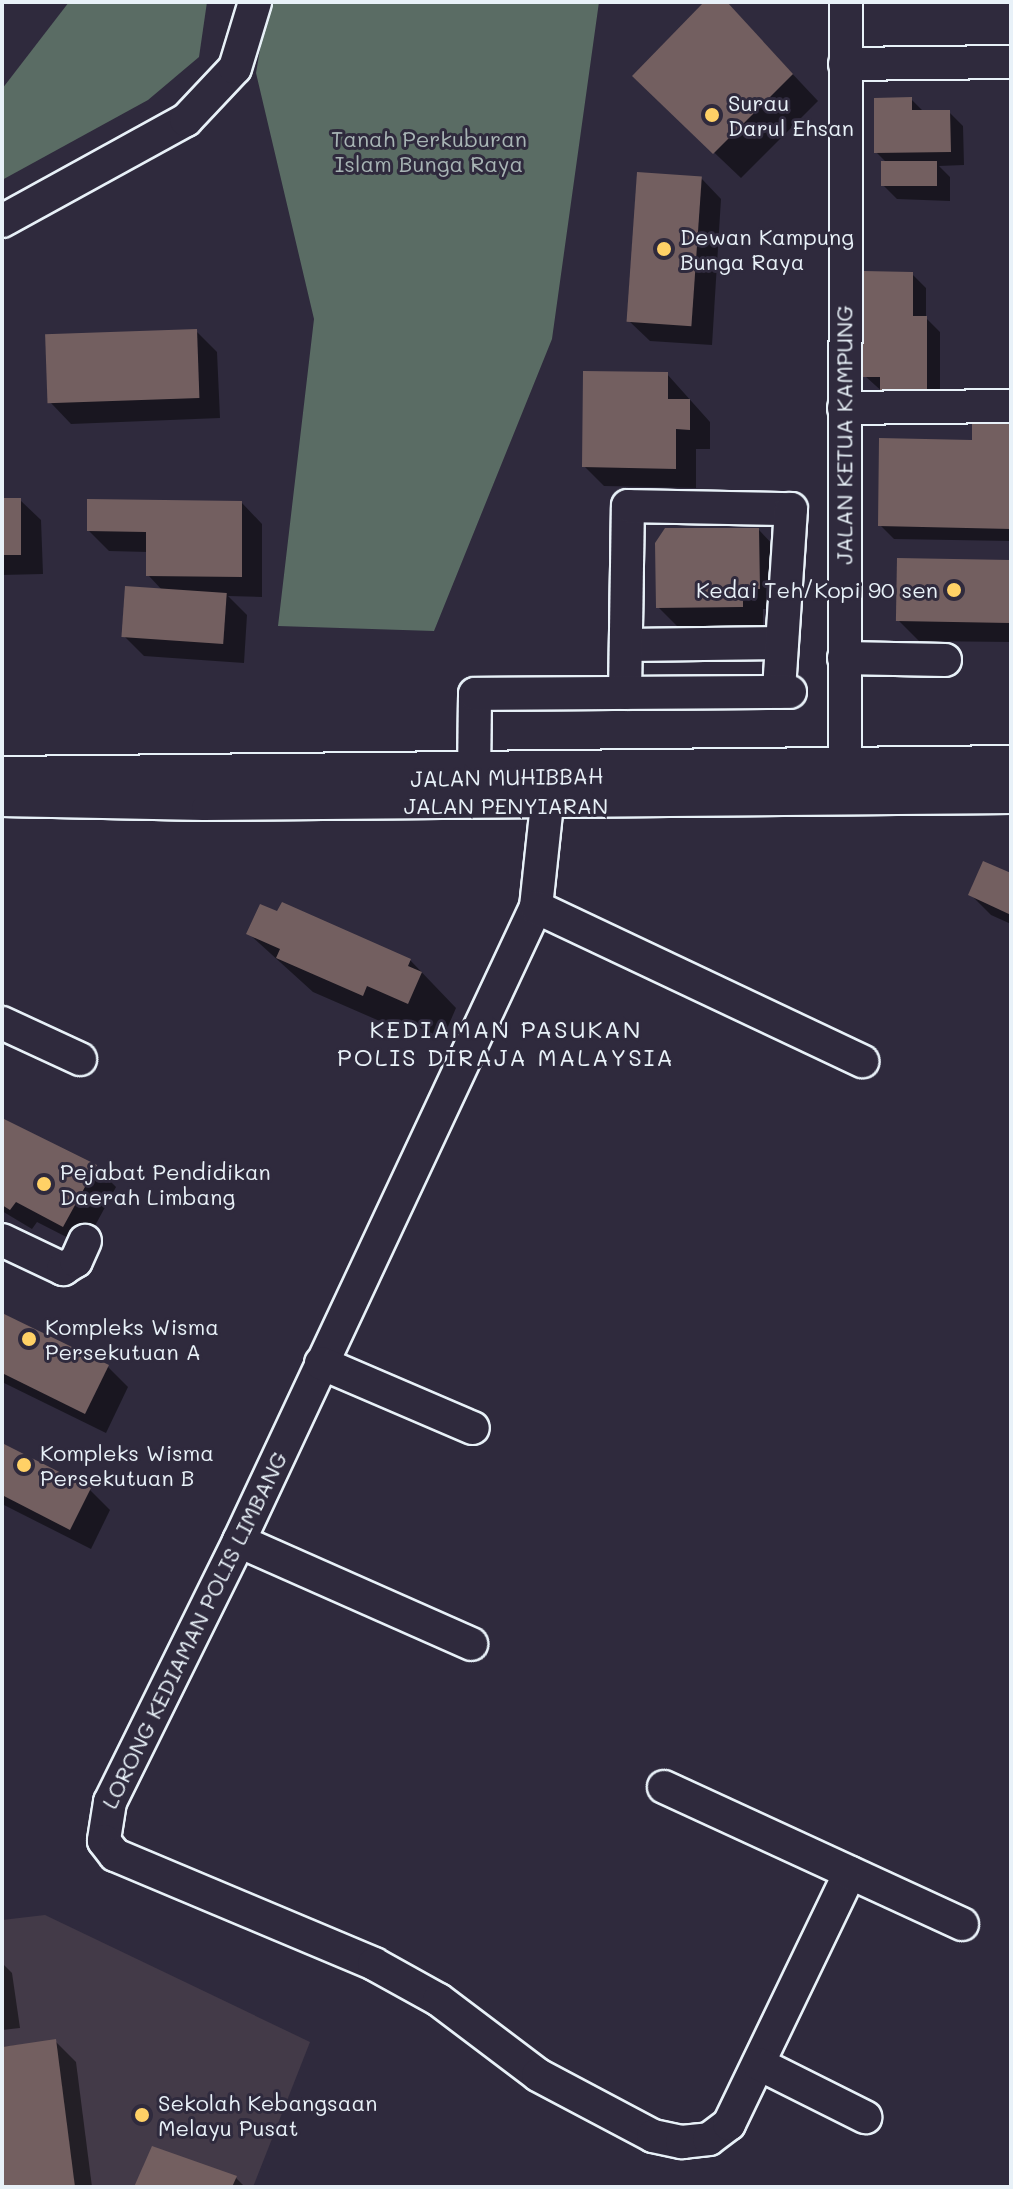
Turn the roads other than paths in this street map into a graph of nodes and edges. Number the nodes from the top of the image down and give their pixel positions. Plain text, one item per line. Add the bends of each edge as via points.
1 (255, 2) edge
2 (846, 2) edge
3 (1011, 62) edge
4 (845, 64) junction
5 (2, 221) edge
6 (1011, 406) edge
7 (844, 408) junction
8 (843, 508) junction
9 (791, 509) junction
10 (782, 643) junction
11 (626, 645) junction
12 (844, 658) junction
13 (945, 660) dead end
14 (625, 693) junction
15 (1011, 768) edge
16 (845, 772) junction
17 (474, 777) junction
18 (2, 779) edge
19 (549, 791) junction
20 (1011, 801) edge
21 (2, 804) edge
22 (536, 907) junction
23 (2, 1023) edge
24 (80, 1059) dead end
25 (862, 1061) dead end
26 (2, 1240) edge
27 (85, 1241) dead end
28 (321, 1363) junction
29 (473, 1428) dead end
30 (239, 1541) junction
31 (471, 1644) dead end
32 (664, 1787) dead end
33 (850, 1873) junction
34 (962, 1924) dead end
35 (759, 2064) junction
36 (865, 2117) dead end

1 - 5 street via 235,68 186,120
2 - 4 street, JALAN KETUA KAMPUNG
3 - 4 street
4 - 7 street, JALAN KETUA KAMPUNG
6 - 7 street
7 - 8 street, JALAN KETUA KAMPUNG
8 - 9 street
8 - 12 street, JALAN KETUA KAMPUNG
9 - 10 street
9 - 11 street via 628,506
10 - 11 street
10 - 14 street via 784,692
11 - 14 street
12 - 13 street
12 - 16 street, JALAN KETUA KAMPUNG
14 - 17 street via 475,694
15 - 16 main road, JALAN MUHIBBAH
16 - 19 main road, JALAN MUHIBBAH
17 - 18 main road, JALAN MUHIBBAH
17 - 19 main road, JALAN MUHIBBAH
19 - 20 street, JALAN PENYIARAN
19 - 21 street, JALAN PENYIARAN
19 - 22 street, LORONG KEDIAMAN POLIS LIMBANG
22 - 25 street
22 - 28 street, LORONG KEDIAMAN POLIS LIMBANG
23 - 24 street
26 - 27 street via 63,1269 76,1261
28 - 29 street
28 - 30 street, LORONG KEDIAMAN POLIS LIMBANG
30 - 31 street
30 - 35 street, LORONG KEDIAMAN POLIS LIMBANG via 110,1802 104,1841 115,1855 374,1964 439,2000 538,2075 653,2136 682,2142 709,2139 729,2124
32 - 33 street
33 - 34 street
33 - 35 street, LORONG KEDIAMAN POLIS LIMBANG
35 - 36 street

